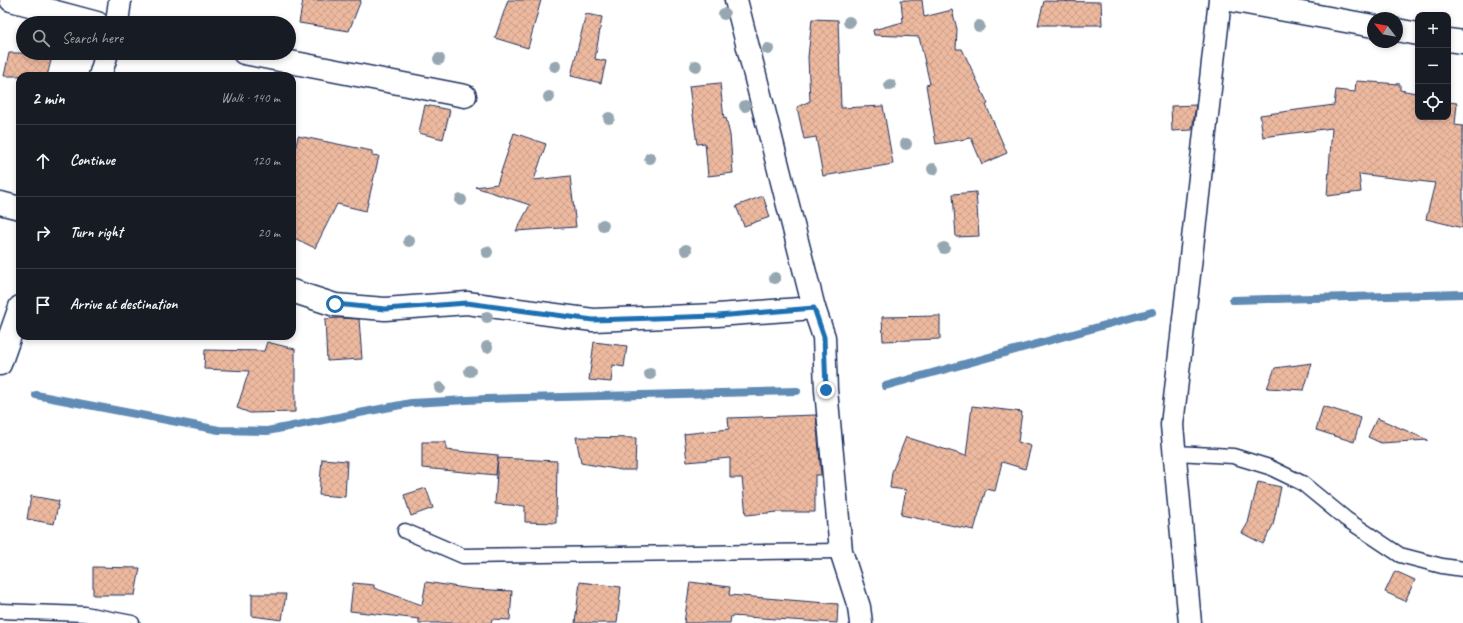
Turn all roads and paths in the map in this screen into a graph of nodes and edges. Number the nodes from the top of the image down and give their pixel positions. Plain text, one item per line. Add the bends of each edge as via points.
1 (11, 0) edge
2 (120, 0) edge
3 (736, 0) edge
4 (1220, 0) edge
5 (1230, 0) edge
6 (71, 16) edge
7 (118, 16) edge
8 (1367, 25) edge
9 (1403, 31) edge
10 (1415, 33) edge
11 (1451, 40) edge
12 (1463, 42) edge
13 (105, 60) edge
14 (280, 60) edge
15 (101, 72) edge
16 (465, 96) dead end
17 (0, 203) edge
18 (16, 207) edge
19 (296, 292) edge
20 (814, 308) junction
21 (16, 318) edge
22 (0, 364) edge
23 (1175, 453) junction
24 (405, 531) dead end
25 (841, 551) junction
26 (1463, 569) edge
27 (0, 611) edge
28 (132, 623) edge
29 (861, 623) edge
30 (1190, 623) edge

1 - 6 street
2 - 7 street
3 - 20 street
4 - 23 street via 1172,425
5 - 8 street
9 - 10 street
11 - 12 street
13 - 15 street
14 - 16 street
17 - 18 street
19 - 20 street via 335,304 385,309 467,303 593,320 717,316
20 - 25 street via 824,337 826,390
21 - 22 street
23 - 26 lane via 1233,456 1268,467 1302,483 1346,519 1400,555
23 - 30 street
24 - 25 lane via 463,556
25 - 29 street via 859,608
27 - 28 lane via 85,614

